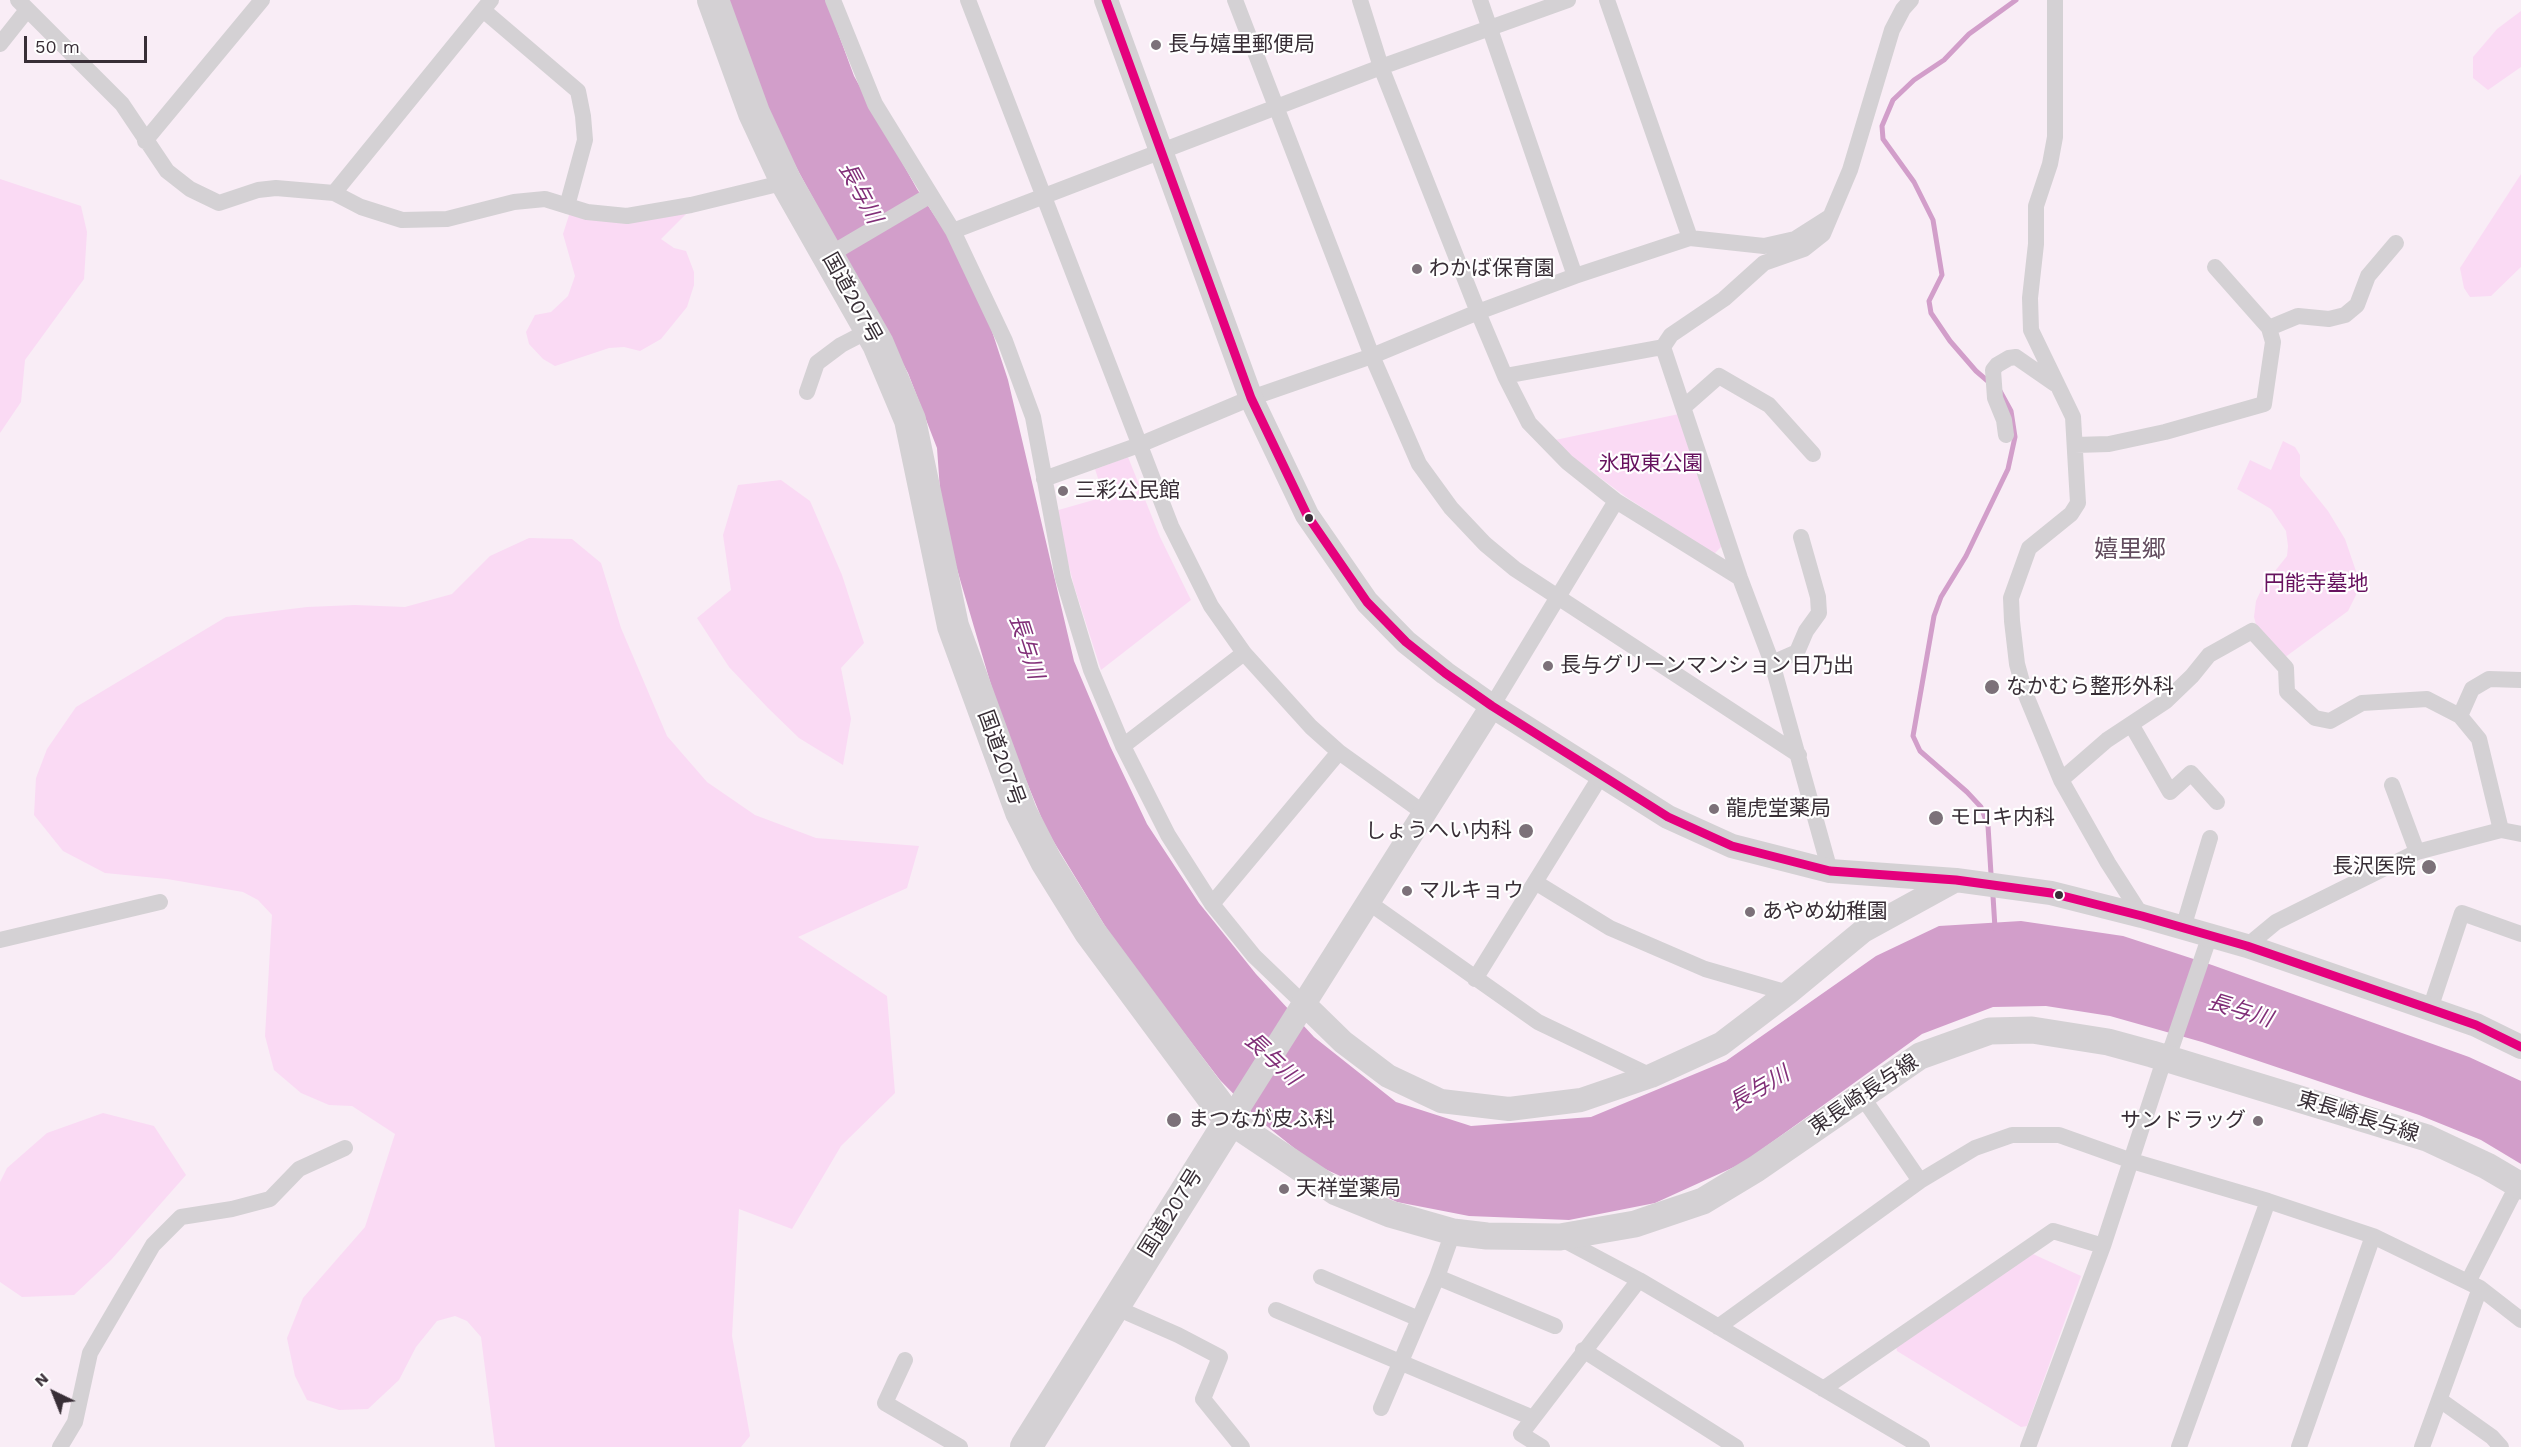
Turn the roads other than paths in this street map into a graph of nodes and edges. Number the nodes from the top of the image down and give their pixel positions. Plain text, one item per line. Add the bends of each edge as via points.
1 (262, 0) edge
2 (713, 0) edge
3 (833, 0) edge
4 (968, 0) edge
5 (1106, 0) edge
6 (1235, 0) edge
7 (1360, 0) edge
8 (1480, 0) edge
9 (1568, 0) edge
10 (1607, 0) edge
11 (1911, 0) edge
12 (2055, 0) edge
13 (23, 5) edge
14 (487, 5) edge
15 (1491, 28) junction
16 (0, 44) edge
17 (1381, 67) junction
18 (1275, 107) junction
19 (145, 141) junction
20 (1162, 152) junction
21 (786, 182) junction
22 (334, 193) junction
23 (927, 198) junction
24 (1044, 198) junction
25 (567, 206) junction
26 (1828, 218) junction
27 (952, 231) junction
28 (1690, 238) junction
29 (2396, 243) dead end
30 (832, 253) junction
31 (2214, 267) dead end
32 (1575, 276) junction
33 (1478, 312) junction
34 (2269, 328) junction
35 (870, 330) junction
36 (1663, 347) junction
37 (1372, 356) junction
38 (1505, 376) junction
39 (2056, 385) junction
40 (807, 392) dead end
41 (1251, 398) junction
42 (1684, 406) junction
43 (2006, 435) dead end
44 (1138, 445) junction
45 (2075, 445) junction
46 (1813, 454) dead end
47 (1044, 479) junction
48 (1617, 501) junction
49 (1801, 537) dead end
50 (1740, 578) junction
51 (1557, 596) junction
52 (1244, 653) junction
53 (1772, 663) junction
54 (2521, 680) edge
55 (1492, 706) junction
56 (2460, 716) junction
57 (2131, 724) junction
58 (1123, 746) junction
59 (1339, 752) junction
60 (1799, 755) junction
61 (1602, 774) junction
62 (2061, 780) junction
63 (2392, 785) dead end
64 (2217, 802) dead end
65 (1424, 813) junction
66 (2501, 830) junction
67 (2521, 834) edge
68 (2210, 838) dead end
69 (2417, 852) junction
70 (1830, 871) junction
71 (1956, 880) junction
72 (1535, 882) junction
73 (160, 902) dead end
74 (1368, 902) junction
75 (1212, 904) junction
76 (2142, 916) junction
77 (2183, 928) junction
78 (2521, 934) edge
79 (0, 940) edge
80 (2206, 942) junction
81 (2247, 946) junction
82 (1475, 979) junction
83 (1788, 993) junction
84 (1301, 1008) junction
85 (2430, 1009) junction
86 (2521, 1047) edge
87 (2168, 1052) junction
88 (1651, 1076) junction
89 (1861, 1095) junction
90 (1233, 1115) junction
91 (345, 1148) dead end
92 (2132, 1161) junction
93 (1920, 1181) junction
94 (2520, 1185) edge
95 (2268, 1201) junction
96 (1453, 1232) junction
97 (2373, 1236) junction
98 (1560, 1237) junction
99 (2103, 1246) junction
100 (1320, 1276) dead end
101 (1437, 1277) junction
102 (1639, 1280) junction
103 (2474, 1285) junction
104 (1112, 1306) junction
105 (1276, 1310) dead end
106 (1419, 1319) junction
107 (2521, 1320) edge
108 (1555, 1326) dead end
109 (1718, 1327) junction
110 (1583, 1350) junction
111 (905, 1360) dead end
112 (1401, 1363) junction
113 (1822, 1389) junction
114 (2440, 1400) junction
115 (1381, 1408) dead end
116 (1533, 1418) junction
117 (1515, 1440) edge
118 (60, 1447) edge
119 (960, 1447) edge
120 (1026, 1447) edge
121 (1242, 1447) edge
122 (1542, 1447) edge
123 (1736, 1447) edge
124 (1922, 1447) edge
125 (2028, 1447) edge
126 (2179, 1447) edge
127 (2299, 1447) edge
128 (2422, 1447) edge
129 (2501, 1447) edge

1 - 19 street
2 - 21 highway, 国道207号 via 754,113
3 - 23 street via 875,104
4 - 24 street
5 - 20 street
6 - 18 street
7 - 17 street
8 - 15 street
9 - 15 street
10 - 28 street
11 - 26 street via 1892,30 1850,170
12 - 39 street via 2055,137 2036,206 2030,298 2031,330
13 - 16 street
13 - 19 street via 122,104
14 - 22 street
14 - 25 street via 578,91 585,140
15 - 17 street
15 - 32 street
17 - 18 street
17 - 33 street
18 - 20 street
18 - 37 street
19 - 22 street via 167,171 190,189 219,203 276,188
20 - 24 street
20 - 41 street
21 - 25 street via 627,216
21 - 30 highway, 国道207号
22 - 25 street via 361,207 402,220 447,219 514,202 545,199
23 - 27 street
23 - 30 street
24 - 27 street
24 - 44 street
26 - 28 street via 1796,239 1764,246
26 - 36 street via 1823,234 1804,249 1764,263 1724,299 1671,335
27 - 47 street via 1005,341 1033,417
28 - 32 street
29 - 34 street via 2368,276 2357,305 2345,315 2329,319 2298,316
30 - 35 highway, 国道207号
31 - 34 street
32 - 33 street
33 - 37 street
33 - 38 street
34 - 45 street via 2273,342 2264,404 2165,432 2109,444
35 - 40 street via 817,363
35 - 90 highway, 国道207号 via 910,420 953,626 1021,812 1090,932
36 - 38 street
36 - 42 street
37 - 41 street
37 - 51 street via 1419,464 1451,508 1485,544
38 - 48 street via 1528,423 1567,462
39 - 43 street via 2016,357 1997,365 1993,373 1995,398
39 - 45 street via 2073,417
41 - 44 street
41 - 55 street via 1307,515 1367,602 1406,642
42 - 46 street via 1719,376 1769,405
42 - 50 street
44 - 47 street
44 - 52 street via 1171,526 1211,606
45 - 62 street via 2078,503 2071,514 2029,548 2011,598 2022,684
47 - 58 street via 1063,578 1091,670
48 - 50 street
48 - 51 street
49 - 53 street via 1819,613 1797,652
50 - 53 street
51 - 55 street
51 - 60 street
52 - 58 street
52 - 59 street
53 - 60 street
54 - 56 street via 2489,679 2472,689
55 - 61 street
55 - 65 street
56 - 57 street via 2427,699 2362,703 2330,721 2315,718 2287,692 2286,668 2252,631 2209,655 2166,701
56 - 66 street via 2479,739
57 - 62 street
57 - 64 street via 2170,792 2191,773
58 - 75 street via 1168,835
59 - 65 street
59 - 75 street
60 - 70 street
61 - 70 street via 1668,817 1732,846
61 - 72 street
62 - 76 street
63 - 69 street
65 - 74 street
66 - 67 street
66 - 69 street
68 - 77 street
69 - 81 street via 2276,922
70 - 71 street
71 - 76 street via 2051,893
71 - 83 street via 1863,931
72 - 82 street
72 - 83 street via 1610,928 1706,969
73 - 79 street
74 - 82 street
74 - 84 street
75 - 84 street
76 - 77 street
77 - 80 street
78 - 85 street via 2462,913
80 - 81 street
80 - 87 street
81 - 85 street
82 - 88 street via 1538,1022
83 - 88 street via 1720,1044
84 - 88 street via 1388,1076 1441,1101 1509,1109 1581,1100
84 - 90 street
85 - 86 street
87 - 89 main road, 東長崎長与線 via 2032,1030 1990,1031 1920,1056
87 - 92 street
87 - 94 main road, 東長崎長与線 via 2427,1138
89 - 93 street
89 - 98 main road, 東長崎長与線 via 1756,1169 1702,1201 1635,1224
90 - 96 main road, 東長崎長与線 via 1336,1192 1389,1214
90 - 104 highway, 国道207号
91 - 118 street via 299,1169 270,1199 181,1217 153,1245 90,1353 75,1422
92 - 93 street via 2059,1135 2012,1134 1975,1148
92 - 95 street
92 - 99 street
93 - 109 street
94 - 103 street
95 - 97 street
95 - 126 street
96 - 98 main road, 東長崎長与線
96 - 101 street
97 - 103 street
97 - 127 street
98 - 102 street
99 - 113 street via 2052,1232
99 - 125 street
100 - 106 street
101 - 106 street
101 - 108 street
102 - 109 street
102 - 110 street
103 - 107 street
103 - 114 street
104 - 120 highway, 国道207号
104 - 121 street via 1220,1358 1203,1399
105 - 112 street
106 - 112 street
109 - 113 street
110 - 116 street
110 - 123 street
111 - 119 street via 885,1403
112 - 115 street
112 - 116 street
113 - 124 street
114 - 128 street
114 - 129 street
116 - 117 street
117 - 122 street

